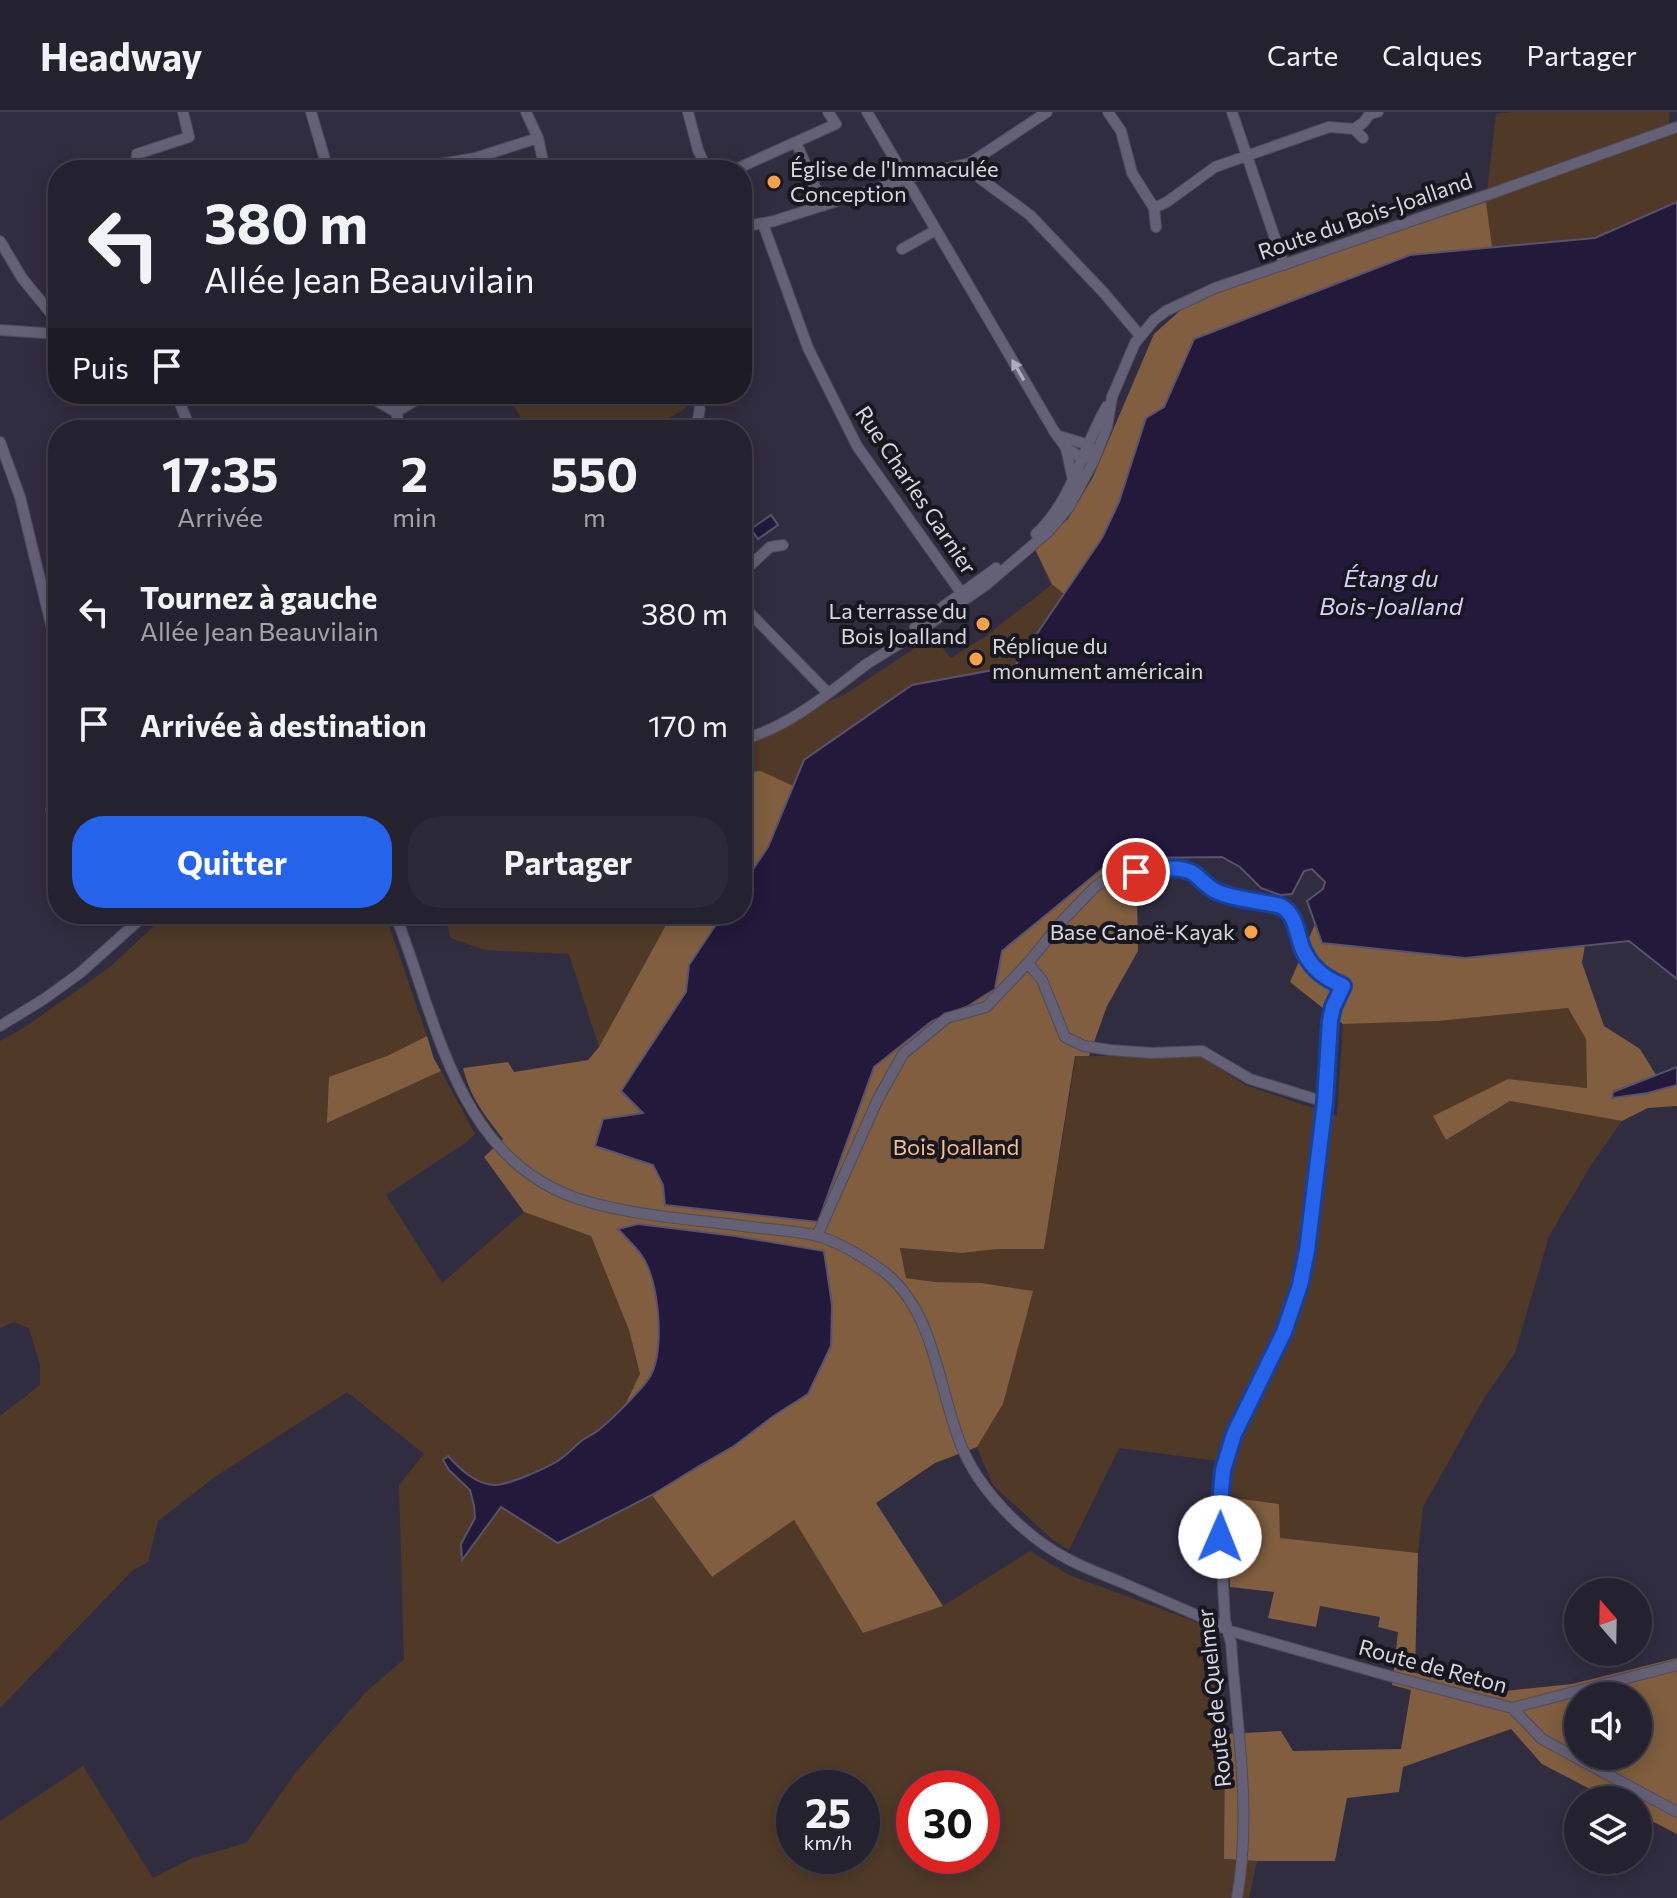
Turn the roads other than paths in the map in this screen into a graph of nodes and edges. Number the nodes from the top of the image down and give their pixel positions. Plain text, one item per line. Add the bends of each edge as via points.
1 (183, 112) edge
2 (311, 112) edge
3 (526, 112) edge
4 (688, 112) edge
5 (828, 112) edge
6 (867, 112) edge
7 (1047, 112) edge
8 (1108, 112) edge
9 (1232, 112) edge
10 (1378, 112) edge
11 (1677, 127) edge
12 (1354, 129) junction
13 (538, 138) junction
14 (1363, 138) dead end
15 (796, 142) junction
16 (1246, 156) junction
17 (136, 160) edge
18 (325, 160) edge
19 (464, 160) edge
20 (543, 160) edge
21 (702, 160) edge
22 (752, 162) edge
23 (970, 163) junction
24 (906, 179) junction
25 (823, 206) junction
26 (1154, 208) junction
27 (763, 224) junction
28 (752, 226) edge
29 (1156, 227) dead end
30 (936, 230) junction
31 (0, 241) edge
32 (902, 249) dead end
33 (1284, 265) junction
34 (48, 310) edge
35 (0, 330) edge
36 (48, 333) edge
37 (1142, 334) junction
38 (1112, 397) junction
39 (382, 404) edge
40 (409, 404) edge
41 (396, 412) junction
42 (398, 420) edge
43 (1059, 436) junction
44 (0, 442) edge
45 (1089, 445) junction
46 (1066, 448) junction
47 (1089, 459) junction
48 (1077, 484) junction
49 (783, 545) dead end
50 (752, 564) edge
51 (963, 596) junction
52 (48, 612) edge
53 (752, 615) edge
54 (865, 665) junction
55 (828, 693) junction
56 (752, 736) edge
57 (135, 924) edge
58 (399, 924) edge
59 (1028, 963) junction
60 (0, 1026) edge
61 (1325, 1102) junction
62 (817, 1236) junction
63 (1227, 1630) junction
64 (1677, 1665) edge
65 (1512, 1708) junction
66 (1677, 1812) edge
67 (1237, 1898) edge

1 - 17 street via 189,137 137,154
2 - 18 street
3 - 13 street
4 - 21 street
5 - 15 street via 836,124
6 - 24 street
7 - 23 street
8 - 26 street via 1121,131 1132,173
9 - 16 street
10 - 12 street
11 - 33 street, Route du Bois-Joalland
12 - 14 street
12 - 16 street via 1329,127
13 - 19 street
13 - 20 street
15 - 22 street
15 - 25 street
16 - 26 street via 1215,167
16 - 33 street
23 - 24 street
23 - 37 street via 982,180 1030,215
24 - 25 street
24 - 30 street
25 - 27 street
26 - 29 street
27 - 28 street
27 - 51 street, Rue Charles Garnier via 813,359 857,446
30 - 32 street
43 -> 30 street
31 - 34 street
33 - 37 street, Route du Bois-Joalland via 1184,301
35 - 36 street
37 - 38 street, Route du Bois-Joalland
38 - 45 street, Route du Bois-Joalland
38 - 47 street, Route du Bois-Joalland via 1107,427
39 - 41 street
40 - 41 street
41 - 42 street
43 - 45 street
43 - 46 street
44 - 52 street via 20,497
45 - 47 street, Route du Bois-Joalland
46 - 47 street
46 - 48 street
47 - 48 street, Route du Bois-Joalland
48 - 51 street, Route du Bois-Joalland via 1069,507 1048,532 986,585
49 - 50 street via 770,547
51 - 54 street, Route du Bois-Joalland
51 - 54 street, Route du Bois-Joalland via 936,620
53 - 55 street
54 - 55 street, Route du Bois-Joalland
55 - 56 street, Route du Bois-Joalland via 778,726
57 - 60 street via 71,980
58 - 62 street, Route de Reton via 463,1097 481,1125 524,1170 601,1205
59 - 61 street via 1042,980 1065,1037 1084,1046 1152,1053 1202,1051 1250,1079
59 - 61 street, Route de Quelmer via 1063,920 1114,874 1178,869 1194,873 1219,893 1281,906 1292,916 1304,953 1322,977 1343,986 1330,1021
59 - 62 street via 986,1007 947,1018 903,1054
61 - 63 street, Route de Quelmer via 1300,1285 1223,1470 1219,1515
62 - 63 street, Route de Reton via 860,1256 906,1295 931,1348 961,1445 976,1476 1013,1517 1065,1558
63 - 65 street, Route de Reton
63 - 67 street, Route de Quelmer via 1245,1820
64 - 65 street, Route de Reton
65 - 66 street via 1542,1739

